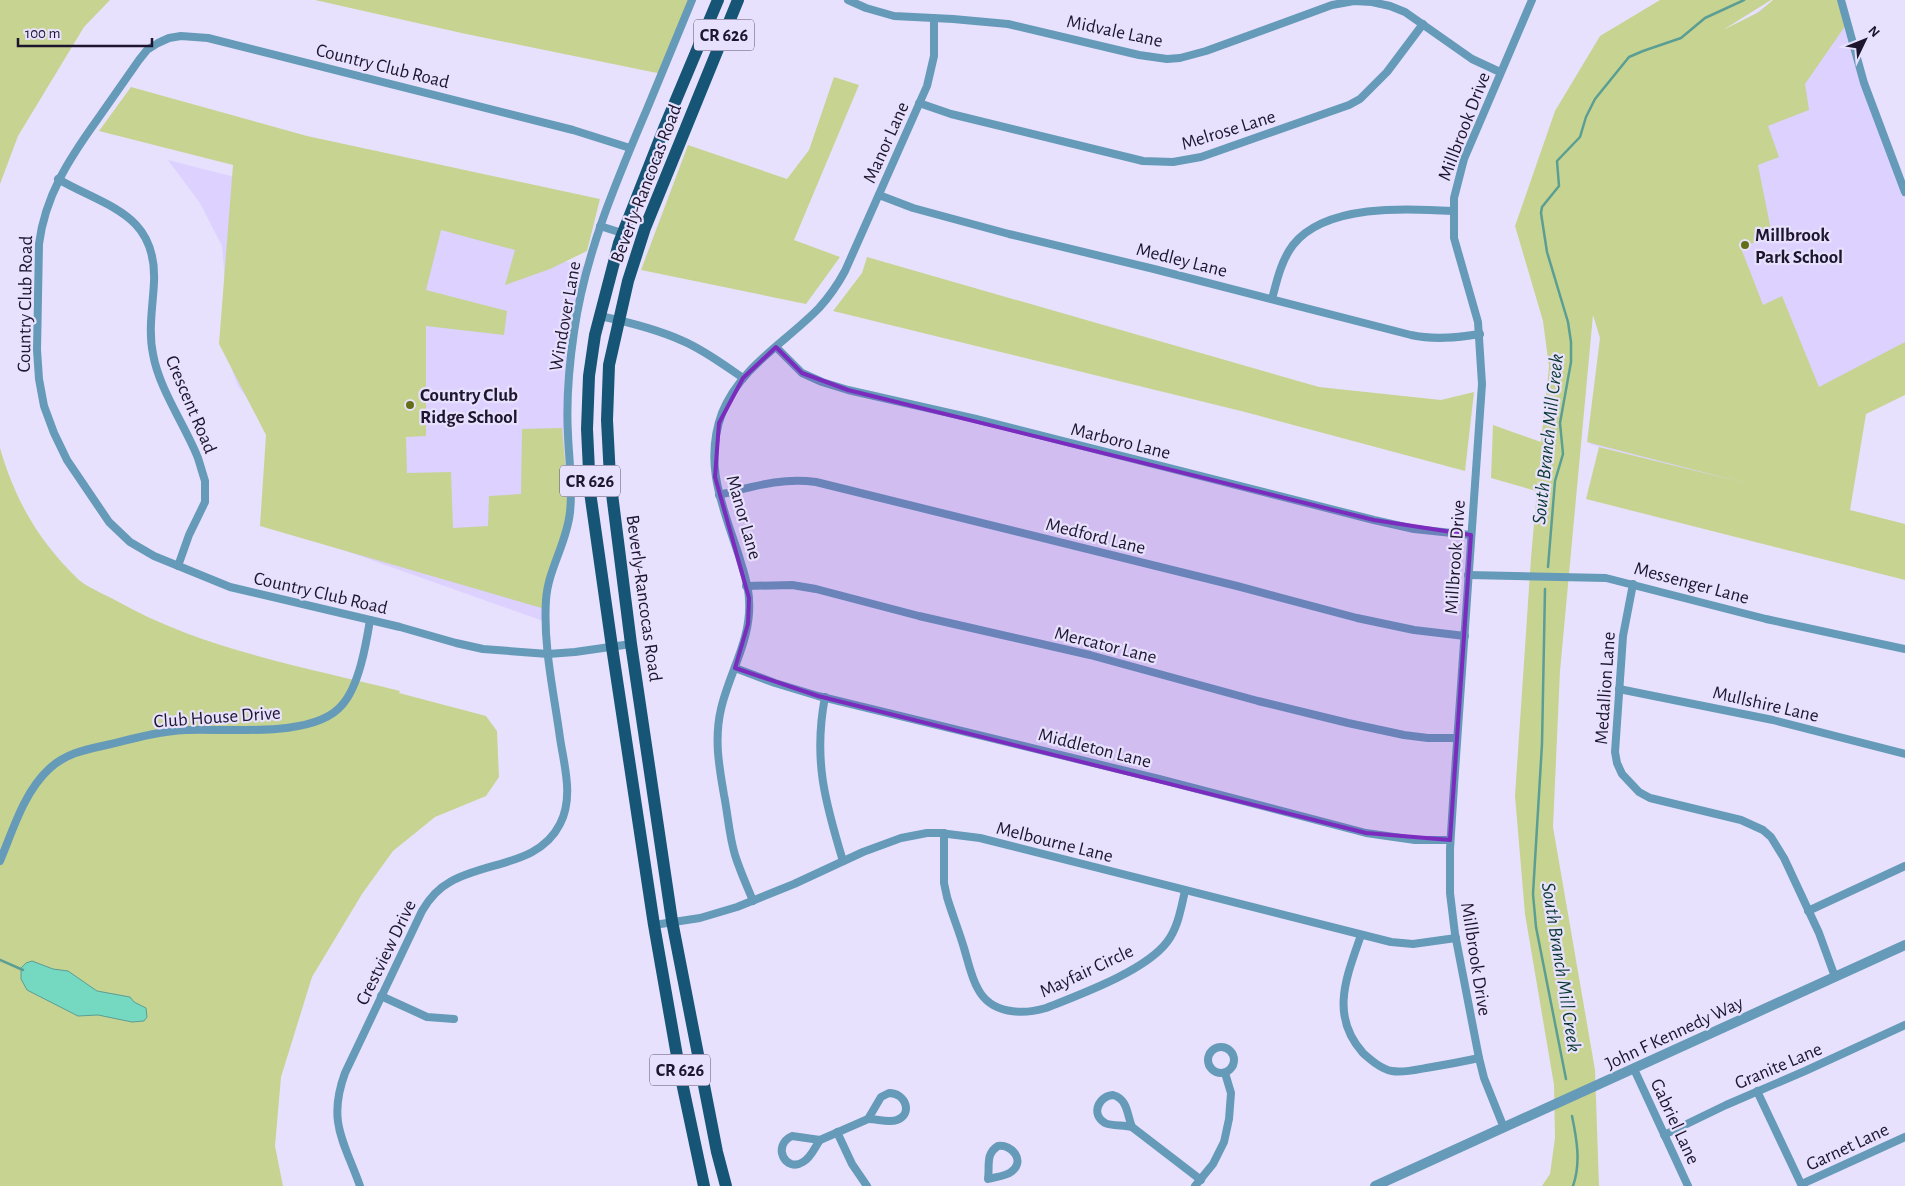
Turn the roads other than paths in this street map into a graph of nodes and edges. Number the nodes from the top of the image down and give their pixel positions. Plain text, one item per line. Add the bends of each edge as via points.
1 (692, 0) edge
2 (718, 0) edge
3 (738, 0) edge
4 (848, 0) edge
5 (1532, 0) edge
6 (1841, 0) edge
7 (934, 18) junction
8 (1423, 24) junction
9 (1500, 72) junction
10 (919, 104) junction
11 (630, 148) junction
12 (58, 180) junction
13 (1905, 192) edge
14 (879, 195) junction
15 (1453, 211) junction
16 (600, 226) junction
17 (622, 233) junction
18 (1272, 299) junction
19 (600, 316) junction
20 (618, 320) junction
21 (1480, 334) junction
22 (776, 347) junction
23 (743, 378) junction
24 (719, 495) junction
25 (1471, 535) junction
26 (178, 566) junction
27 (1468, 575) junction
28 (1633, 584) junction
29 (746, 586) junction
30 (370, 620) junction
31 (1465, 636) junction
32 (632, 644) junction
33 (612, 647) junction
34 (1905, 649) edge
35 (548, 654) junction
36 (734, 668) junction
37 (1619, 689) junction
38 (825, 697) junction
39 (1457, 738) junction
40 (1905, 754) edge
41 (944, 833) junction
42 (1450, 840) junction
43 (0, 861) edge
44 (843, 861) junction
45 (1905, 866) edge
46 (1186, 891) junction
47 (753, 901) junction
48 (1808, 911) junction
49 (672, 921) junction
50 (654, 925) junction
51 (1361, 935) junction
52 (1456, 938) junction
53 (1905, 945) edge
54 (1835, 977) junction
55 (381, 996) junction
56 (454, 1020) dead end
57 (1905, 1025) edge
58 (1478, 1058) junction
59 (1634, 1070) junction
60 (1225, 1073) dead end
61 (1757, 1091) junction
62 (868, 1119) junction
63 (1132, 1127) junction
64 (1504, 1128) junction
65 (837, 1132) junction
66 (1664, 1135) junction
67 (1905, 1137) edge
68 (820, 1140) junction
69 (988, 1179) junction
70 (1201, 1180) junction
71 (1381, 1185) edge
72 (1802, 1185) edge
73 (360, 1186) edge
74 (704, 1186) edge
75 (726, 1186) edge
76 (867, 1186) edge
77 (982, 1186) edge
78 (1195, 1186) edge
79 (1688, 1186) edge

1 - 11 street, Windover Lane
2 - 17 main road, Beverly-Rancocas Road / CR 626
3 - 20 main road, Beverly-Rancocas Road / CR 626 via 644,228
4 - 7 street, Midvale Lane via 894,16
5 - 9 street, Millbrook Drive
6 - 13 street via 1864,83
7 - 8 street, Midvale Lane via 1008,24 1146,57 1167,58 1193,55 1320,9 1354,1 1390,6
7 - 10 street, Manor Lane via 933,65
8 - 9 street, Midvale Lane via 1472,59
8 - 10 street, Melrose Lane via 1388,72 1360,99 1336,111 1187,160 1143,160
9 - 15 street, Millbrook Drive via 1464,159
10 - 14 street, Manor Lane
11 - 12 street, Country Club Road via 578,131 253,48 181,36 147,50 83,139
11 - 16 street, Windover Lane
12 - 26 street, Country Club Road via 48,201 38,259 37,350 44,406 67,460 109,522 142,550
12 - 26 street, Crescent Road via 134,221 152,254 153,355 203,470 206,492 205,502
14 - 18 street, Medley Lane via 912,208 1009,234
14 - 22 street, Manor Lane via 838,284 819,308
15 - 18 street via 1376,210 1312,229 1301,236 1286,255
15 - 21 street, Millbrook Drive via 1454,238
16 - 17 street
16 - 35 street, Windover Lane via 579,301 571,352 568,401 570,509 565,536 548,586
17 - 19 main road, Beverly-Rancocas Road / CR 626
18 - 21 street, Medley Lane via 1424,338 1448,339
19 - 20 street
19 - 33 main road, Beverly-Rancocas Road / CR 626 via 589,376 587,430 590,492
20 - 23 street via 685,342
20 - 32 main road, Beverly-Rancocas Road / CR 626 via 609,365 607,420 610,478
21 - 25 street, Millbrook Drive via 1482,401
22 - 23 street, Manor Lane
22 - 25 street, Marboro Lane via 802,373 848,390 976,419 1374,520 1422,530
23 - 24 street, Manor Lane via 723,412 716,436 714,463
24 - 29 street, Manor Lane
24 - 31 street, Medford Lane via 776,481 816,482 1357,618
25 - 27 street, Millbrook Drive
26 - 30 street, Country Club Road via 230,587
27 - 28 street, Messenger Lane via 1590,576
27 - 31 street, Millbrook Drive
28 - 34 street, Messenger Lane via 1766,619
28 - 37 street, Medallion Lane via 1623,636
29 - 36 street, Manor Lane via 748,624
29 - 39 street, Mercator Lane via 792,585 816,589 1090,655 1348,723 1404,735
30 - 35 street, Country Club Road via 483,649
30 - 43 street, Club House Drive via 356,677 349,695 334,713 314,723 266,730 184,730 121,741 64,757 31,791
31 - 39 street, Millbrook Drive
32 - 33 street, Country Club Road
32 - 49 main road, Beverly-Rancocas Road / CR 626
33 - 35 street, Country Club Road
33 - 50 main road, Beverly-Rancocas Road / CR 626
35 - 55 street, Crestview Drive via 567,783 565,811 560,823 553,835 532,852 464,875 439,889 422,911
36 - 38 street, Middleton Lane via 782,686
36 - 47 street, Manor Lane via 718,723 718,753 735,856
37 - 40 street, Mullshire Lane via 1774,720
37 - 48 street, Medallion Lane via 1615,752 1617,764 1629,784 1650,798 1741,820 1762,830 1778,847
38 - 42 street, Middleton Lane via 1366,833
38 - 44 street via 819,744 820,768 826,804
39 - 42 street, Millbrook Drive
41 - 44 street, Melbourne Lane via 901,838
41 - 46 street, Melbourne Lane via 980,838
41 - 46 street, Mayfair Circle via 944,883 974,980 983,997 1013,1012 1046,1008 1151,958 1174,930
42 - 52 street, Millbrook Drive via 1450,893
44 - 47 street, Melbourne Lane
45 - 48 street
46 - 51 street, Melbourne Lane
47 - 49 street, Melbourne Lane via 711,915
48 - 54 street, Medallion Lane
49 - 50 street, Melbourne Lane
49 - 75 main road, Beverly-Rancocas Road / CR 626
50 - 74 main road, Beverly-Rancocas Road / CR 626
51 - 52 street, Melbourne Lane via 1402,944
51 - 58 street via 1348,973 1343,1006 1346,1025 1366,1056 1382,1068 1393,1071 1449,1065
52 - 58 street, Millbrook Drive
53 - 54 street, John F Kennedy Way
54 - 59 street, John F Kennedy Way
55 - 56 street via 427,1017
55 - 73 street, Crestview Drive via 345,1073 337,1100 338,1129
57 - 61 street, Granite Lane
58 - 64 street, Millbrook Drive
59 - 64 street, John F Kennedy Way
59 - 66 street, Gabriel Lane
60 - 70 street via 1231,1094 1226,1130 1219,1153
61 - 66 street, Granite Lane
61 - 72 street
62 - 62 street via 885,1094 894,1093 902,1097 906,1105 904,1115 896,1120
62 - 65 street
63 - 63 street via 1123,1100 1108,1096 1100,1101 1097,1110 1103,1122
63 - 70 street
64 - 71 street, John F Kennedy Way
65 - 68 street
65 - 76 street via 857,1174
66 - 79 street, Gabriel Lane
67 - 72 street, Garnet Lane
68 - 68 street via 802,1164 788,1163 783,1156 782,1146 792,1136
69 - 69 street via 990,1152 1002,1146 1012,1149 1017,1156 1014,1170
69 - 77 street
70 - 78 street

